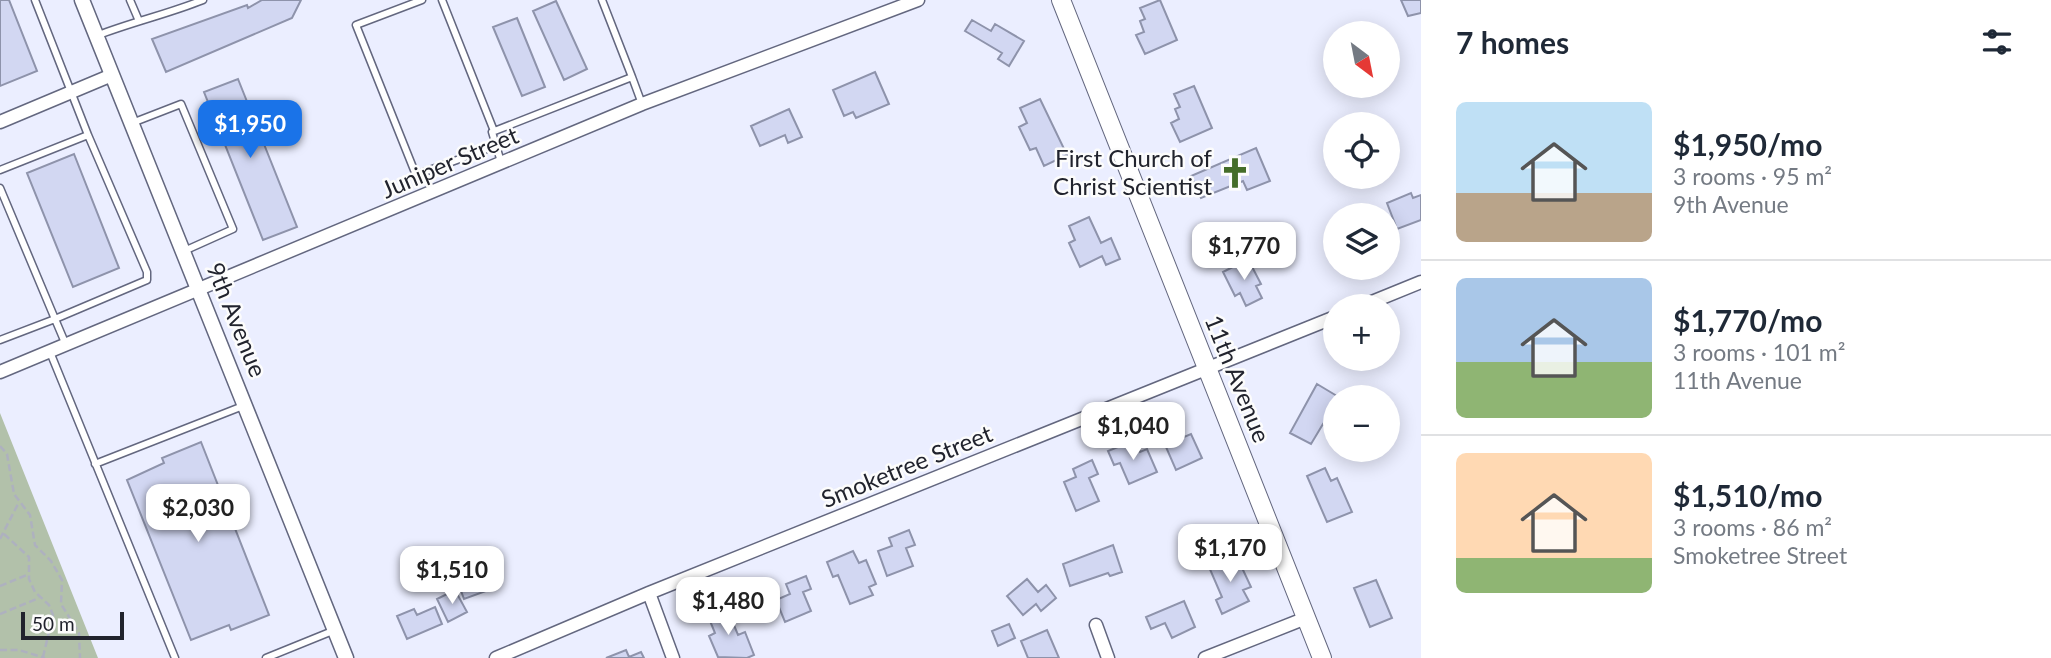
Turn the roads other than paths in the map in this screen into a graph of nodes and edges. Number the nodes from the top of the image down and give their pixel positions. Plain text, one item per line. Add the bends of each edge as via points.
1 (47, 0) edge
2 (82, 0) edge
3 (130, 0) edge
4 (203, 0) edge
5 (422, 0) edge
6 (442, 0) edge
7 (602, 0) edge
8 (918, 0) edge
9 (1061, 0) edge
10 (35, 2) edge
11 (139, 21) junction
12 (96, 36) junction
13 (112, 75) junction
14 (632, 77) junction
15 (71, 92) junction
16 (642, 104) junction
17 (0, 122) edge
18 (132, 123) junction
19 (494, 131) junction
20 (88, 135) junction
21 (495, 146) junction
22 (502, 164) junction
23 (0, 170) edge
24 (0, 188) edge
25 (184, 251) junction
26 (1421, 282) edge
27 (200, 291) junction
28 (1392, 294) edge
29 (55, 319) junction
30 (1323, 322) edge
31 (0, 340) edge
32 (66, 345) junction
33 (49, 352) junction
34 (1207, 369) junction
35 (0, 372) edge
36 (245, 405) junction
37 (95, 464) junction
38 (649, 593) junction
39 (1306, 618) junction
40 (1096, 625) dead end
41 (335, 630) junction
42 (175, 658) edge
43 (266, 658) edge
44 (346, 658) edge
45 (496, 658) edge
46 (673, 658) edge
47 (1108, 658) edge
48 (1205, 658) edge
49 (1322, 658) edge

1 - 10 lane
2 - 12 street, 9th Avenue
3 - 11 lane
4 - 11 lane
5 - 21 lane via 356,25 416,175
6 - 19 lane
7 - 14 lane
8 - 16 street, Juniper Street
9 - 34 main road, 11th Avenue
10 - 15 lane
11 - 12 lane
12 - 13 street, 9th Avenue
13 - 15 street
13 - 18 street, 9th Avenue
14 - 16 lane
14 - 19 lane
15 - 17 street
15 - 20 lane
16 - 22 street, Juniper Street
18 - 25 street, 9th Avenue
18 - 25 lane via 181,104 233,229
19 - 21 lane
20 - 23 lane
20 - 29 lane via 122,208 147,280
21 - 22 lane
22 - 27 street, Juniper Street
24 - 29 lane
25 - 27 street, 9th Avenue
26 - 28 street
27 - 32 street, Juniper Street
27 - 36 street, 9th Avenue
29 - 31 lane
29 - 32 lane
30 - 34 street, Smoketree Street
32 - 33 street, Juniper Street
33 - 35 street, Juniper Street
33 - 37 lane
34 - 38 street, Smoketree Street
34 - 39 main road, 11th Avenue
36 - 37 lane
36 - 41 street, 9th Avenue
37 - 42 lane
38 - 45 street, Smoketree Street
38 - 46 street
39 - 48 street
39 - 49 main road, 11th Avenue
40 - 47 street
41 - 43 lane
41 - 44 street, 9th Avenue

